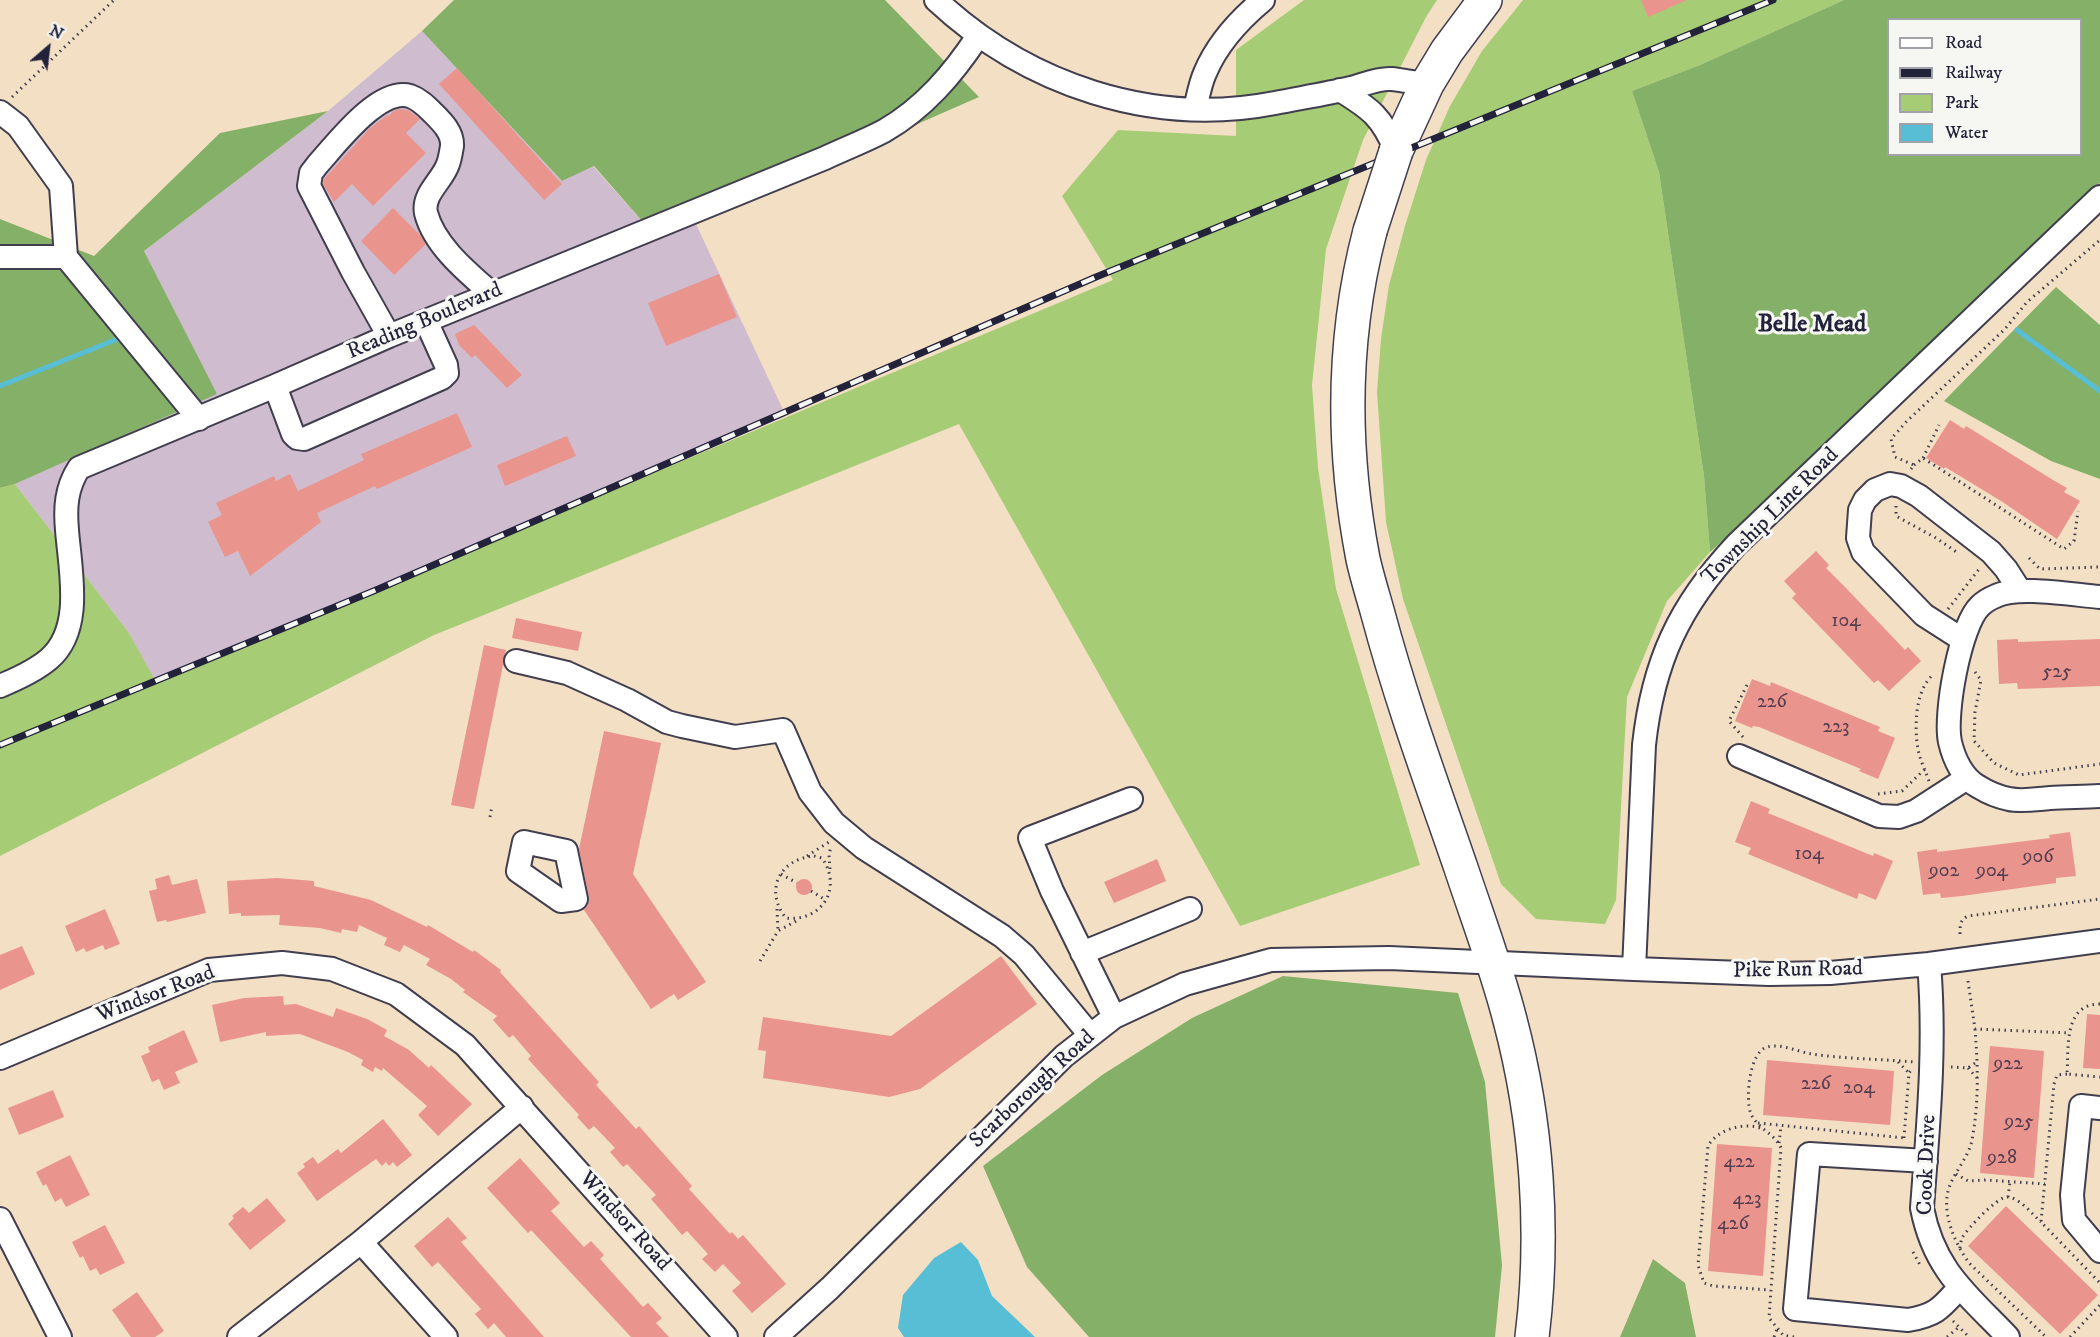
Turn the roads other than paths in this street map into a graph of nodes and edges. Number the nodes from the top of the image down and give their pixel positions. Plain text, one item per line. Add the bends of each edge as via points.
1 (936, 0) edge
2 (1263, 0) edge
3 (1485, 0) edge
4 (978, 36) junction
5 (1427, 84) junction
6 (1340, 90) junction
7 (4, 106) edge
8 (1195, 109) junction
9 (1396, 151) junction
10 (2100, 197) edge
11 (0, 257) edge
12 (66, 257) junction
13 (491, 293) junction
14 (426, 321) junction
15 (389, 336) junction
16 (275, 386) junction
17 (199, 419) junction
18 (2020, 591) junction
19 (2100, 597) edge
20 (1963, 640) junction
21 (516, 661) dead end
22 (0, 686) edge
23 (1745, 748) road end
24 (1967, 778) junction
25 (2100, 796) edge
26 (1131, 799) dead end
27 (1190, 909) dead end
28 (2100, 941) edge
29 (1082, 953) junction
30 (1929, 964) junction
31 (1494, 965) junction
32 (1634, 969) junction
33 (1114, 1017) junction
34 (1090, 1035) junction
35 (0, 1058) edge
36 (522, 1107) junction
37 (2100, 1108) edge
38 (1926, 1161) junction
39 (0, 1219) edge
40 (361, 1242) junction
41 (2100, 1251) edge
42 (1960, 1287) junction
43 (2018, 1333) edge
44 (60, 1337) edge
45 (240, 1337) edge
46 (446, 1337) edge
47 (726, 1337) edge
48 (776, 1337) edge
49 (1532, 1337) edge

1 - 4 street
2 - 8 street via 1240,21 1214,56 1204,75
3 - 5 highway
4 - 8 street via 1017,61 1072,86 1118,100 1167,109
4 - 13 street, Reading Boulevard via 939,88 884,130 814,163
5 - 6 street via 1389,79
5 - 9 highway
6 - 8 street via 1273,104
6 - 9 street via 1370,108 1387,130
7 - 12 street via 61,186
9 - 31 highway, bridge via 1359,273 1351,326 1347,422 1353,489 1364,559 1393,670
10 - 32 street, Township Line Road via 1736,545 1692,599 1664,655 1647,716
11 - 12 street
12 - 17 street
13 - 14 street, Reading Boulevard
13 - 15 street via 441,242 425,211 427,198 448,166 452,144 447,127 409,95 390,97 373,107 318,164 311,173 309,186
14 - 15 street, Reading Boulevard
14 - 16 street via 446,365 447,373 442,378 304,439 293,434
15 - 16 street, Reading Boulevard
16 - 17 street, Reading Boulevard
17 - 22 street, Reading Boulevard via 79,468 68,492 66,515 72,595 65,635 50,658
18 - 19 street
18 - 20 street via 1998,595 1980,605
18 - 20 street via 2006,569 1981,561 1918,496 1890,484 1875,490 1860,510 1857,538 1863,552 1924,615
20 - 24 street via 1954,674 1949,723 1950,742
21 - 34 street via 567,673 666,722 735,737 783,730 810,792 834,823 864,848 1002,936 1024,955
23 - 24 street via 1879,816 1899,817 1916,811
24 - 25 street via 1978,787 2020,801
26 - 29 street via 1030,838
27 - 29 street
28 - 30 street, Pike Run Road
29 - 33 street
30 - 32 street, Pike Run Road via 1830,973
30 - 38 street, Cook Drive via 1933,1052
31 - 32 street, Pike Run Road
31 - 33 street, Scarborough Road via 1389,958 1271,960 1185,984
31 - 49 highway via 1511,1021 1526,1096 1535,1173 1537,1294
33 - 34 street, Scarborough Road
34 - 48 street, Scarborough Road
35 - 36 street, Windsor Road via 209,970 282,963 332,969 396,994 465,1045
36 - 40 street
36 - 47 street, Windsor Road
37 - 41 street via 2081,1106 2072,1195 2074,1220
38 - 42 street, Cook Drive via 1923,1209 1927,1233
38 - 42 street via 1809,1154 1795,1309 1908,1320 1938,1311
39 - 44 street
40 - 45 street
40 - 46 street
42 - 43 street, Cook Drive

